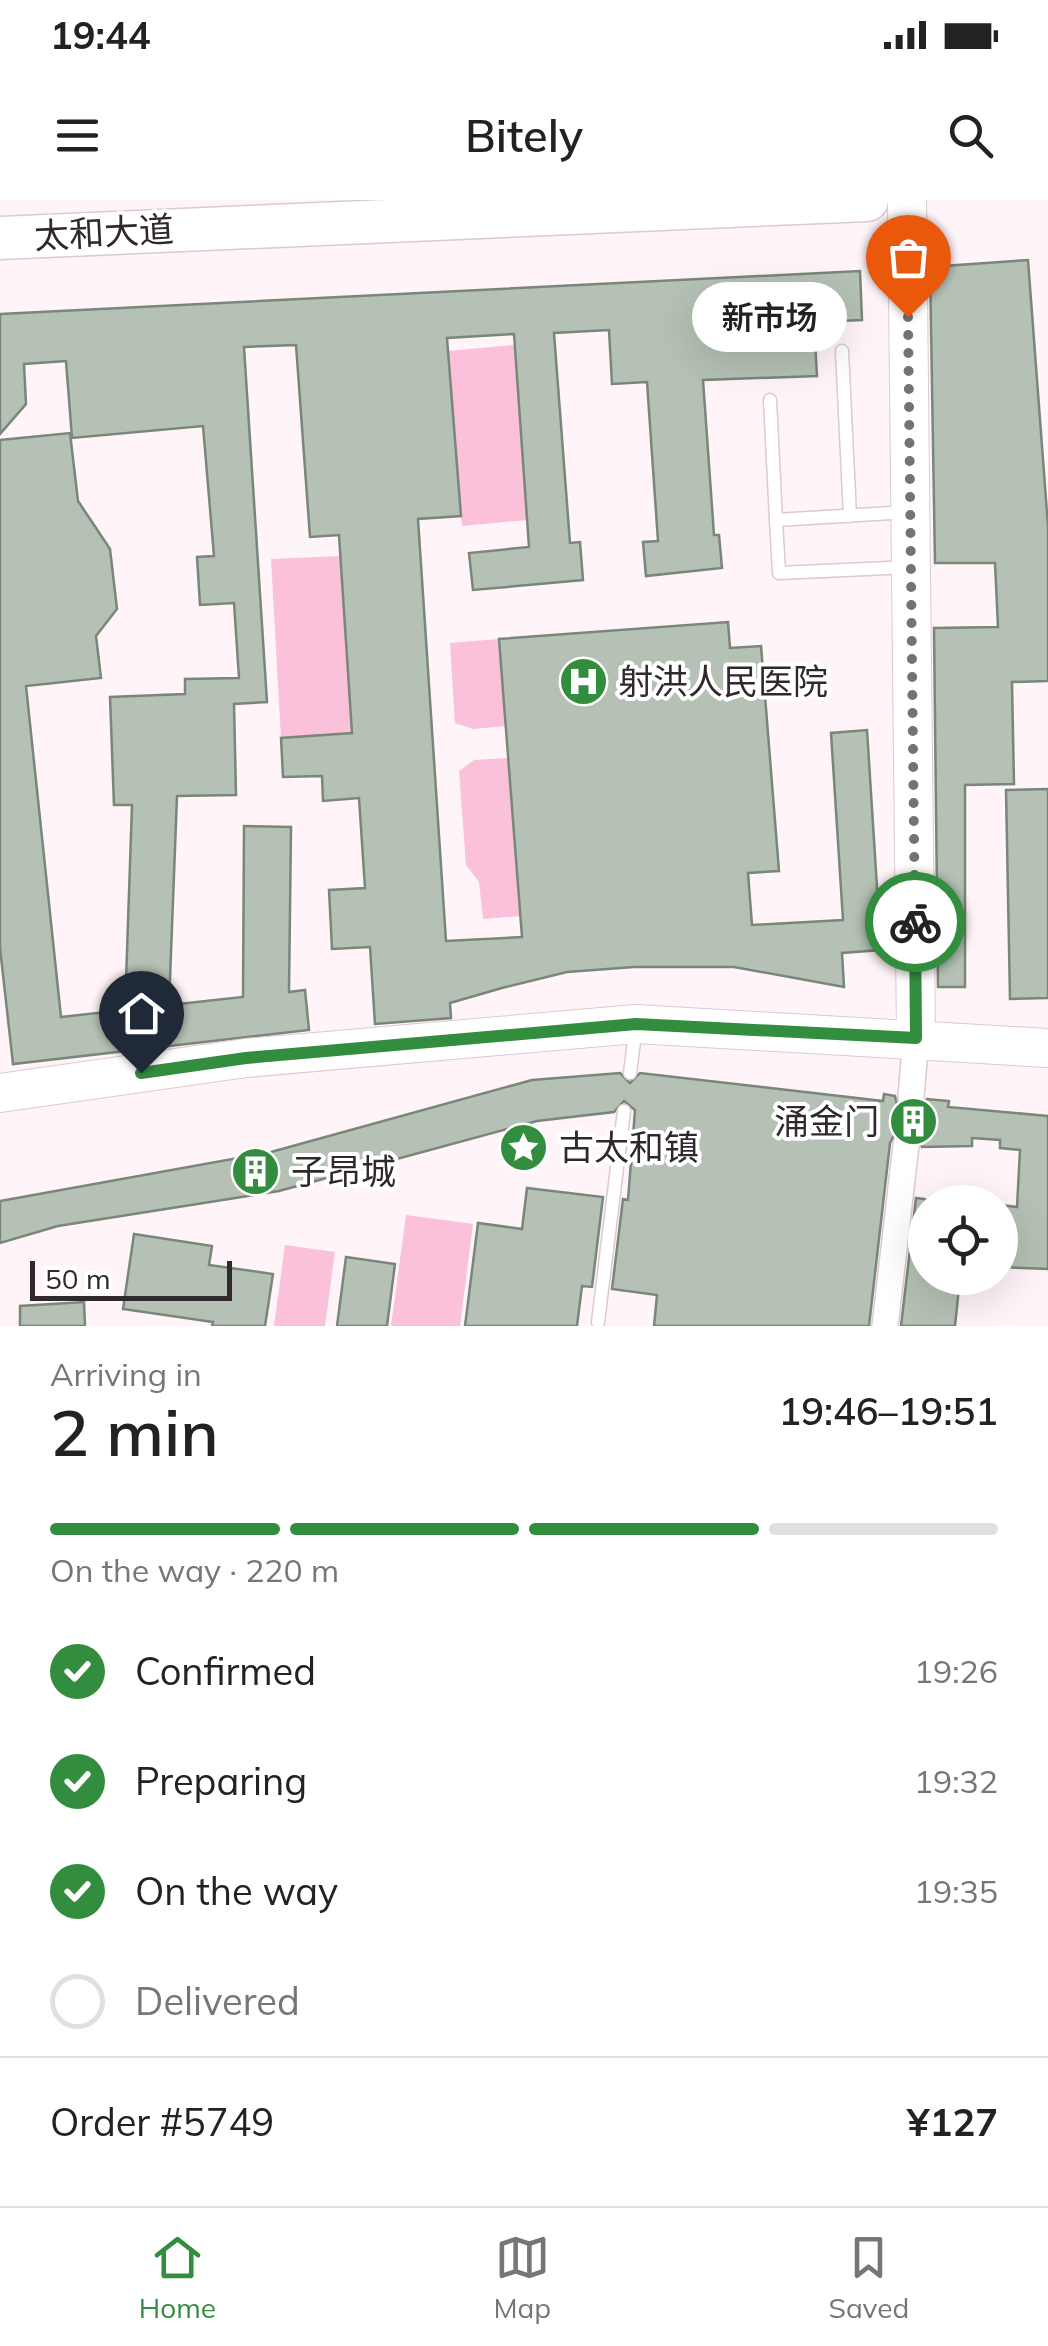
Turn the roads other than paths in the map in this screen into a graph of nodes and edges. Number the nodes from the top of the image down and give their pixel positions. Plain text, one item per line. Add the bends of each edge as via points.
1 (868, 200) edge
2 (907, 200) edge
3 (0, 238) edge
4 (842, 351) dead end
5 (770, 400) dead end
6 (910, 512) junction
7 (850, 516) junction
8 (776, 520) junction
9 (911, 566) junction
10 (636, 1024) junction
11 (916, 1038) junction
12 (1048, 1048) edge
13 (630, 1072) dead end
14 (0, 1093) edge
15 (911, 1098) tunnel mouth
16 (624, 1111) dead end
17 (906, 1145) tunnel mouth
18 (598, 1322) dead end
19 (885, 1326) edge

1 - 3 main road, 太和大道
2 - 6 main road
4 - 7 lane
5 - 8 lane
6 - 7 lane
6 - 9 main road
7 - 8 lane
8 - 9 lane via 779,573
9 - 11 main road
10 - 11 main road
10 - 13 lane
10 - 14 main road via 246,1058
11 - 12 main road
11 - 15 street
16 - 18 lane
17 - 19 street

